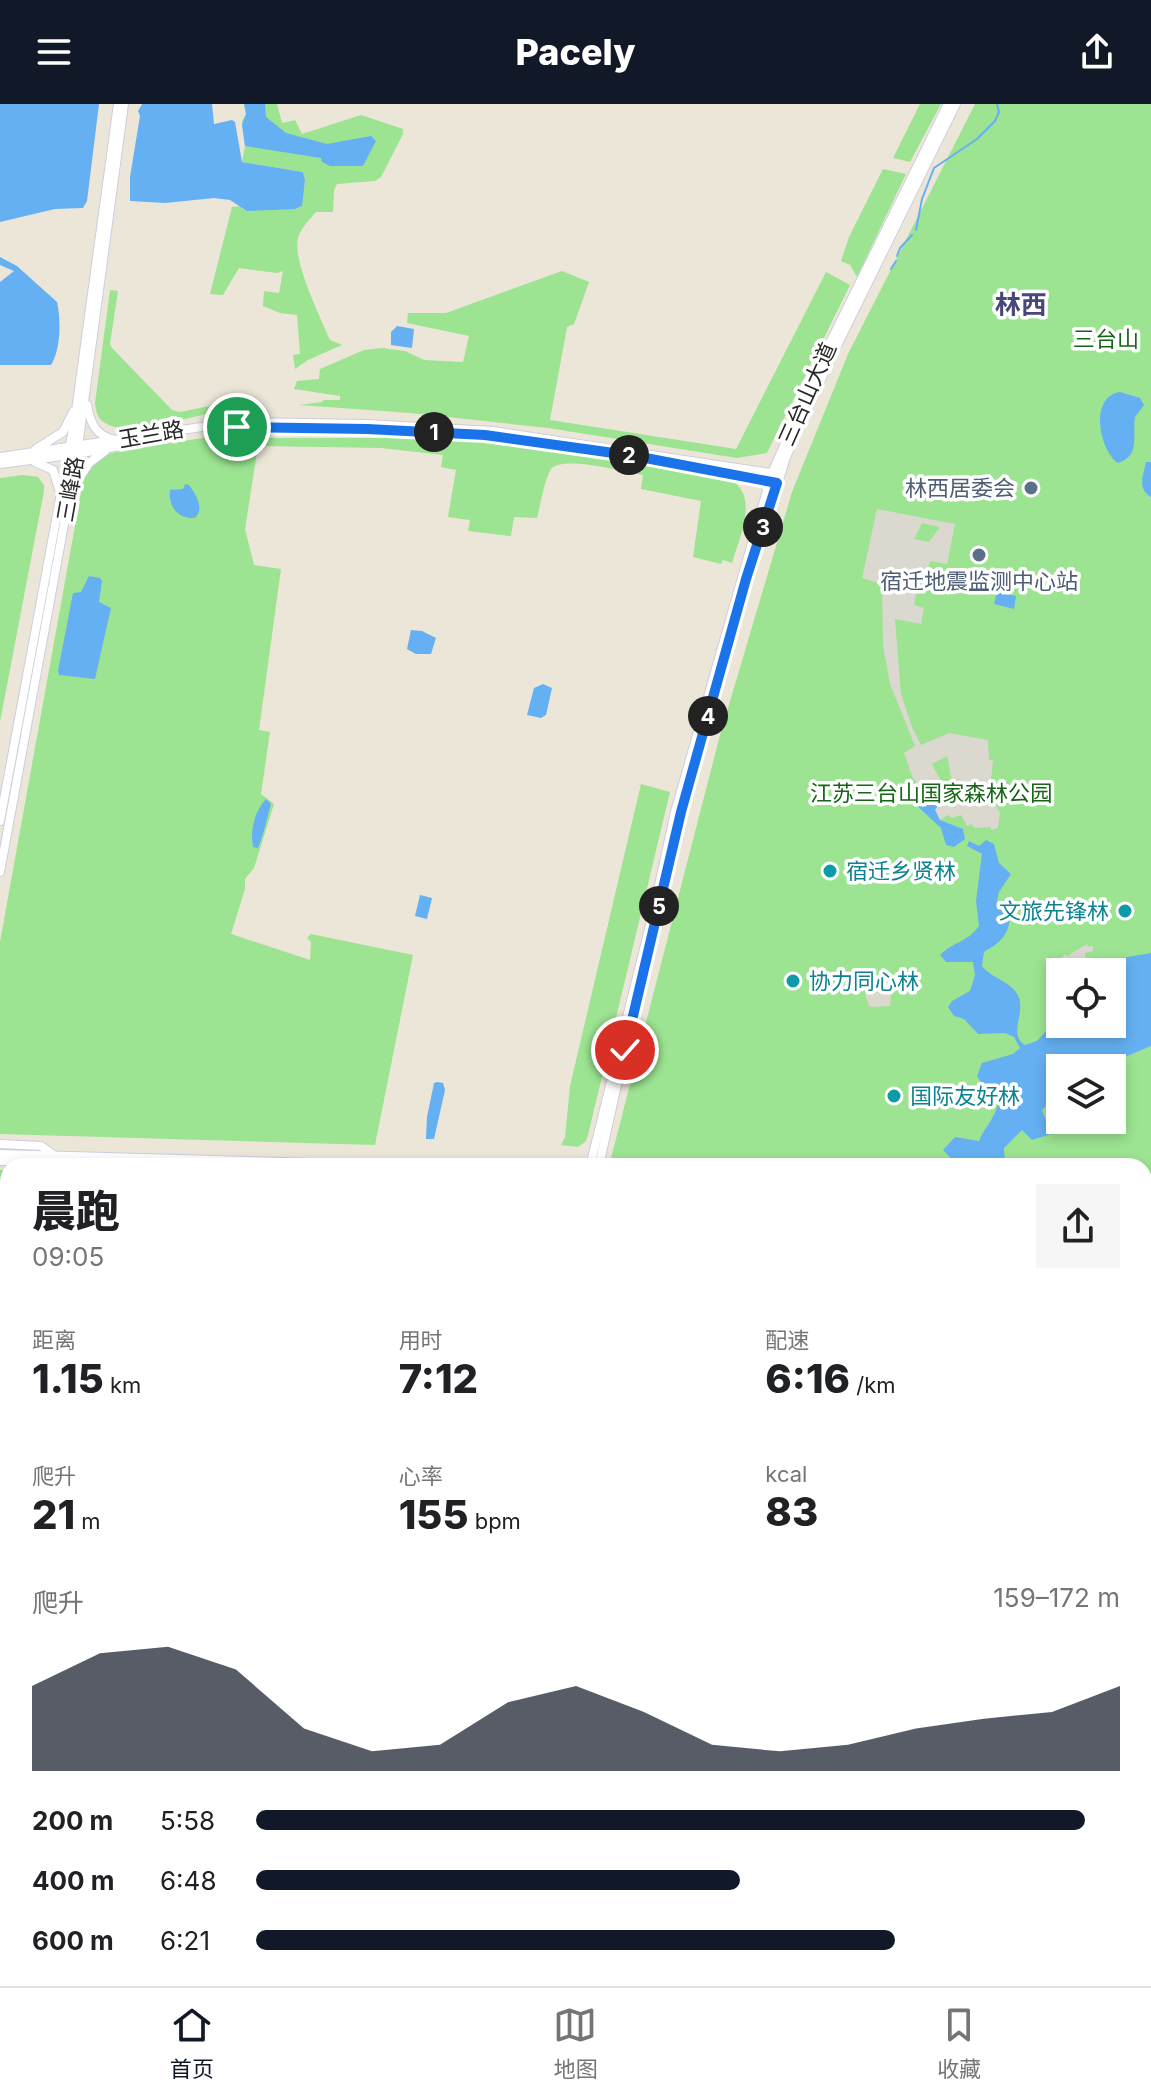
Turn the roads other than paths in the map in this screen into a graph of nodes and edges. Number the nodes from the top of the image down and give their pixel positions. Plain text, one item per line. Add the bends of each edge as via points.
1 (121, 104) edge
2 (948, 104) edge
3 (956, 104) edge
4 (82, 392) junction
5 (129, 441) junction
6 (74, 451) junction
7 (0, 457) edge
8 (14, 459) junction
9 (0, 464) edge
10 (775, 477) junction
11 (65, 500) junction
12 (0, 821) edge
13 (0, 872) edge
14 (0, 1144) edge
15 (0, 1154) edge
16 (56, 1157) junction
17 (96, 1158) edge
18 (592, 1158) edge
19 (601, 1158) edge

1 - 4 main road, 三峰路
2 - 10 main road, 三台山大道 via 823,357
3 - 10 main road, 三台山大道
4 - 5 main road via 97,432
4 - 6 main road, 三峰路
4 - 8 main road via 63,432
5 - 6 main road, 玉兰路
5 - 10 main road, 玉兰路 via 235,422 454,428
5 - 11 main road via 89,463
6 - 8 main road, 玉兰路
6 - 11 main road, 三峰路
7 - 8 main road, 玉兰路
8 - 9 main road, 玉兰路
8 - 11 main road via 53,470
10 - 18 main road, 三台山大道 via 675,812
10 - 19 main road, 三台山大道 via 681,812
11 - 12 main road, 三峰路
11 - 13 main road, 三峰路
14 - 16 main road via 41,1146
15 - 16 main road
16 - 17 main road

